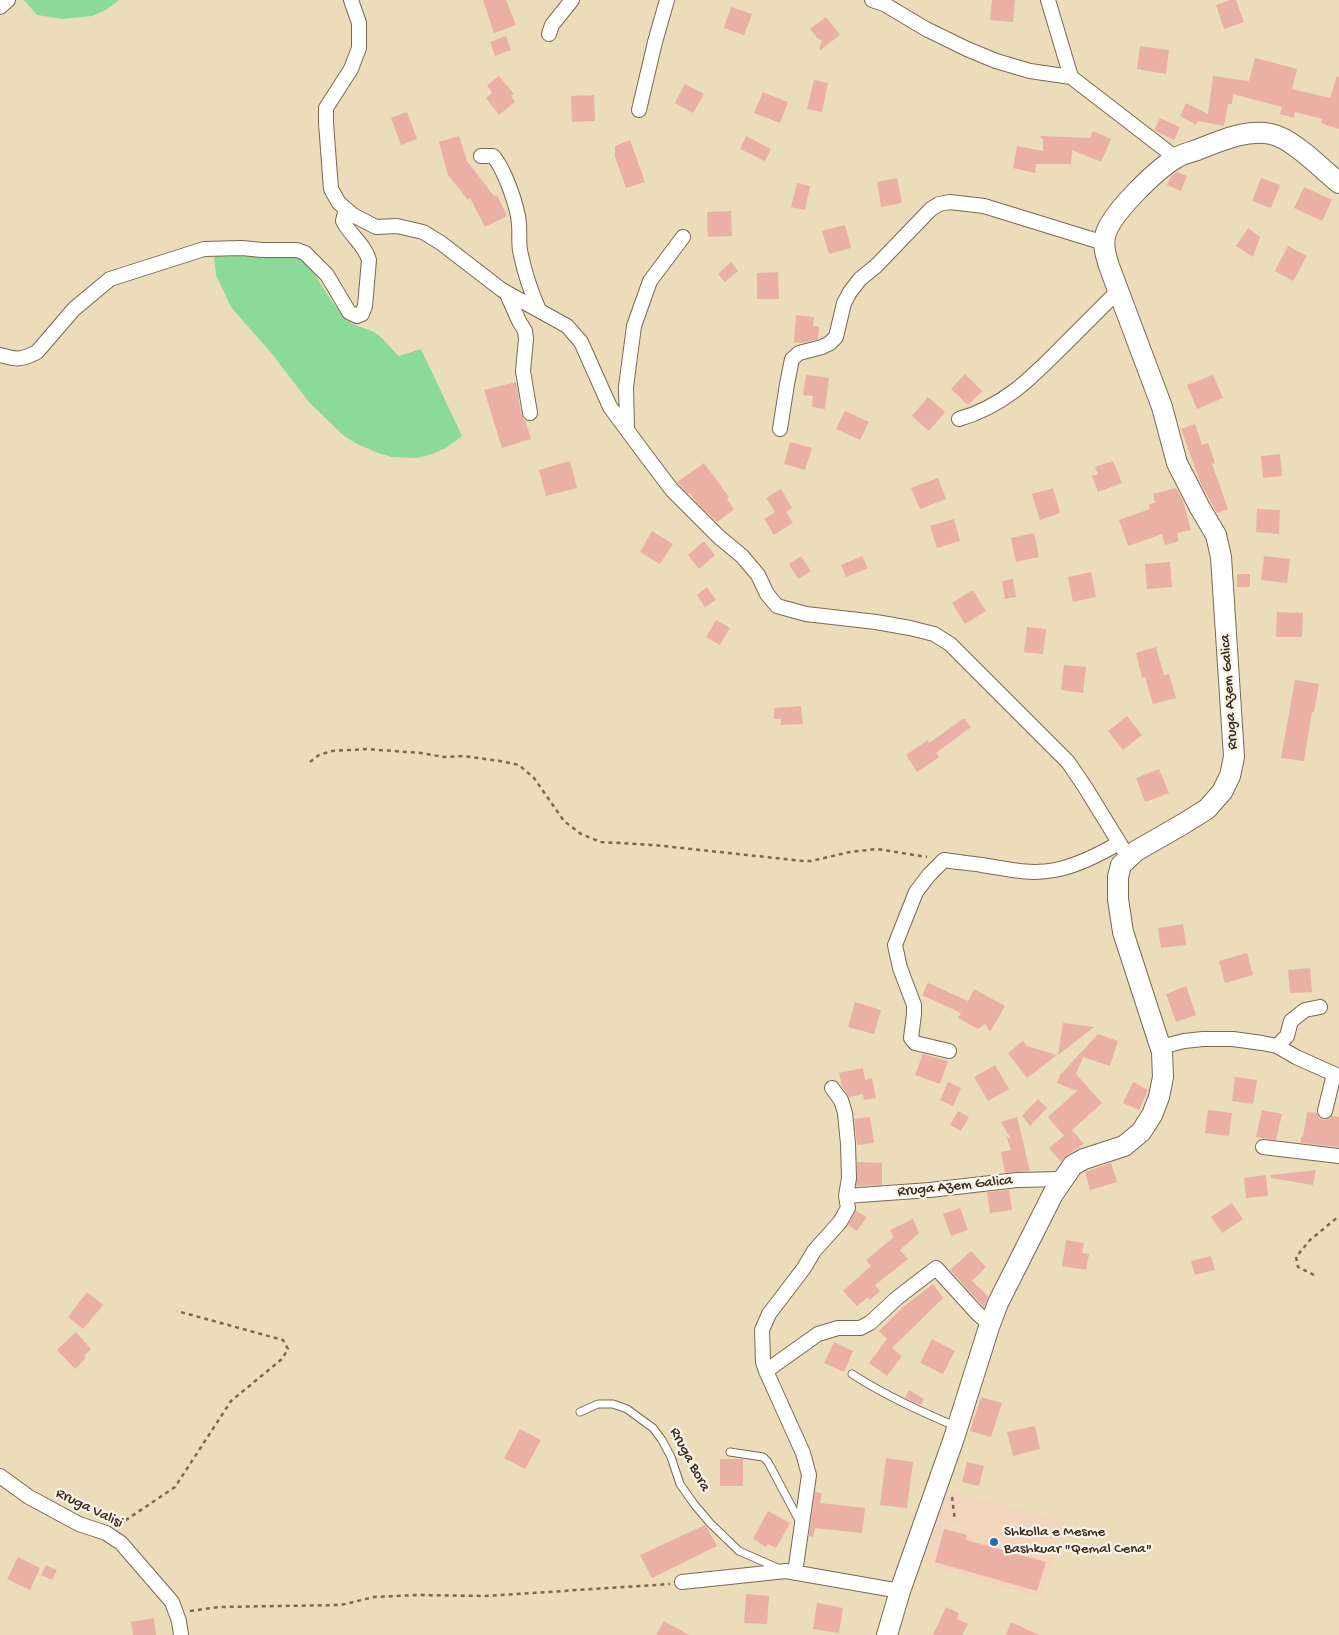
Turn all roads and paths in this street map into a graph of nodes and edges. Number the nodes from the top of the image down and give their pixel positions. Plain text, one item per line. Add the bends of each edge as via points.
1 (8, 0) edge
2 (352, 0) edge
3 (572, 0) edge
4 (667, 0) edge
5 (872, 0) edge
6 (1048, 0) edge
7 (0, 7) edge
8 (549, 34) dead end
9 (1071, 76) junction
10 (639, 110) dead end
11 (481, 156) dead end
12 (1176, 158) junction
13 (1339, 183) edge
14 (346, 209) junction
15 (683, 237) dead end
16 (1104, 243) junction
17 (1119, 290) junction
18 (506, 292) junction
19 (539, 310) junction
20 (0, 355) edge
21 (530, 413) dead end
22 (960, 419) dead end
23 (780, 429) dead end
24 (626, 430) junction
25 (310, 762) dead end
26 (1123, 850) junction
27 (944, 860) junction
28 (1320, 1007) dead end
29 (1277, 1046) junction
30 (1161, 1047) junction
31 (949, 1051) dead end
32 (1337, 1075) edge
33 (832, 1088) dead end
34 (1325, 1111) dead end
35 (1263, 1147) dead end
36 (1339, 1156) edge
37 (1063, 1179) junction
38 (846, 1196) junction
39 (1339, 1216) edge
40 (1314, 1275) dead end
41 (177, 1311) dead end
42 (990, 1324) junction
43 (766, 1371) junction
44 (852, 1374) dead end
45 (580, 1412) dead end
46 (957, 1427) junction
47 (730, 1452) dead end
48 (0, 1476) edge
49 (951, 1491) dead end
50 (955, 1521) dead end
51 (801, 1524) junction
52 (112, 1537) junction
53 (791, 1572) junction
54 (682, 1582) joint
55 (900, 1591) junction
56 (176, 1612) junction
57 (181, 1635) edge
58 (887, 1635) edge

1 - 7 street
2 - 14 street via 359,23 359,48 351,69 326,108 331,189
3 - 8 street
4 - 10 street
5 - 9 street via 982,55 1030,72
6 - 9 street
9 - 12 street
11 - 19 street via 493,156 505,178 519,222 520,253
12 - 13 street via 1258,132 1274,135 1294,146
12 - 16 street via 1132,196 1111,221
14 - 18 street via 376,227 397,226 423,232
14 - 20 street via 343,221 369,260 362,314 357,316 350,312 327,275 304,253 296,250 204,249 110,279 74,309 37,352 15,360
15 - 24 street via 650,281 634,326 626,387
16 - 17 street, Rruga Azem Galica
16 - 23 street via 984,206 950,202 931,209 850,292 836,337 792,359
17 - 22 street via 1031,378 1010,395
17 - 26 street, Rruga Azem Galica via 1162,406 1178,463 1216,535 1221,557 1234,757 1222,792 1207,808 1136,851
18 - 19 street
18 - 21 street via 525,332 523,370
19 - 24 street via 567,326 581,342 610,407
24 - 26 street via 672,490 742,556 777,606 806,614 910,628 934,634 950,644 1068,762
25 - 27 path via 332,751 366,750 463,756 519,765 534,778 564,821 581,834 601,842 803,861 877,850
26 - 27 street, Rruga Azem Galica via 1044,871 1017,872
26 - 30 street via 1118,878 1123,932
27 - 31 street via 916,892 895,945 914,1004 911,1038 915,1043
28 - 29 street via 1305,1010 1291,1021 1287,1036
29 - 30 street via 1233,1039 1203,1039
29 - 32 street
30 - 37 street via 1163,1077 1159,1097 1141,1132 1124,1146 1073,1166
32 - 34 street
33 - 38 street via 845,1113 849,1178
35 - 36 street
37 - 38 street, Rruga Azem Galica via 1017,1180
37 - 42 street via 1031,1237
38 - 43 street via 848,1208 840,1222 814,1251 769,1314 762,1330
39 - 40 path via 1310,1240 1296,1257 1298,1268
41 - 52 path via 283,1340 288,1349 282,1359 232,1401 175,1487 123,1522
42 - 43 street via 936,1268 870,1323 860,1328 838,1328 818,1334
42 - 46 street
43 - 51 street via 809,1475
44 - 46 lane via 877,1391
45 - 53 lane, Rruga Bora via 598,1404 613,1404 627,1409 654,1428 671,1457 680,1484 710,1523 739,1551
46 - 55 street
47 - 51 lane via 763,1457 768,1462
48 - 52 street, Rruga Valisi via 29,1497 79,1524
49 - 50 path
51 - 53 street
52 - 56 street, Rruga Valisi via 121,1543 172,1602
53 - 54 street, Rruga Bora
53 - 55 street, Rruga Bora
54 - 56 path via 486,1596 374,1597 341,1605 219,1607
55 - 58 street
56 - 57 street, Rruga Valisi

